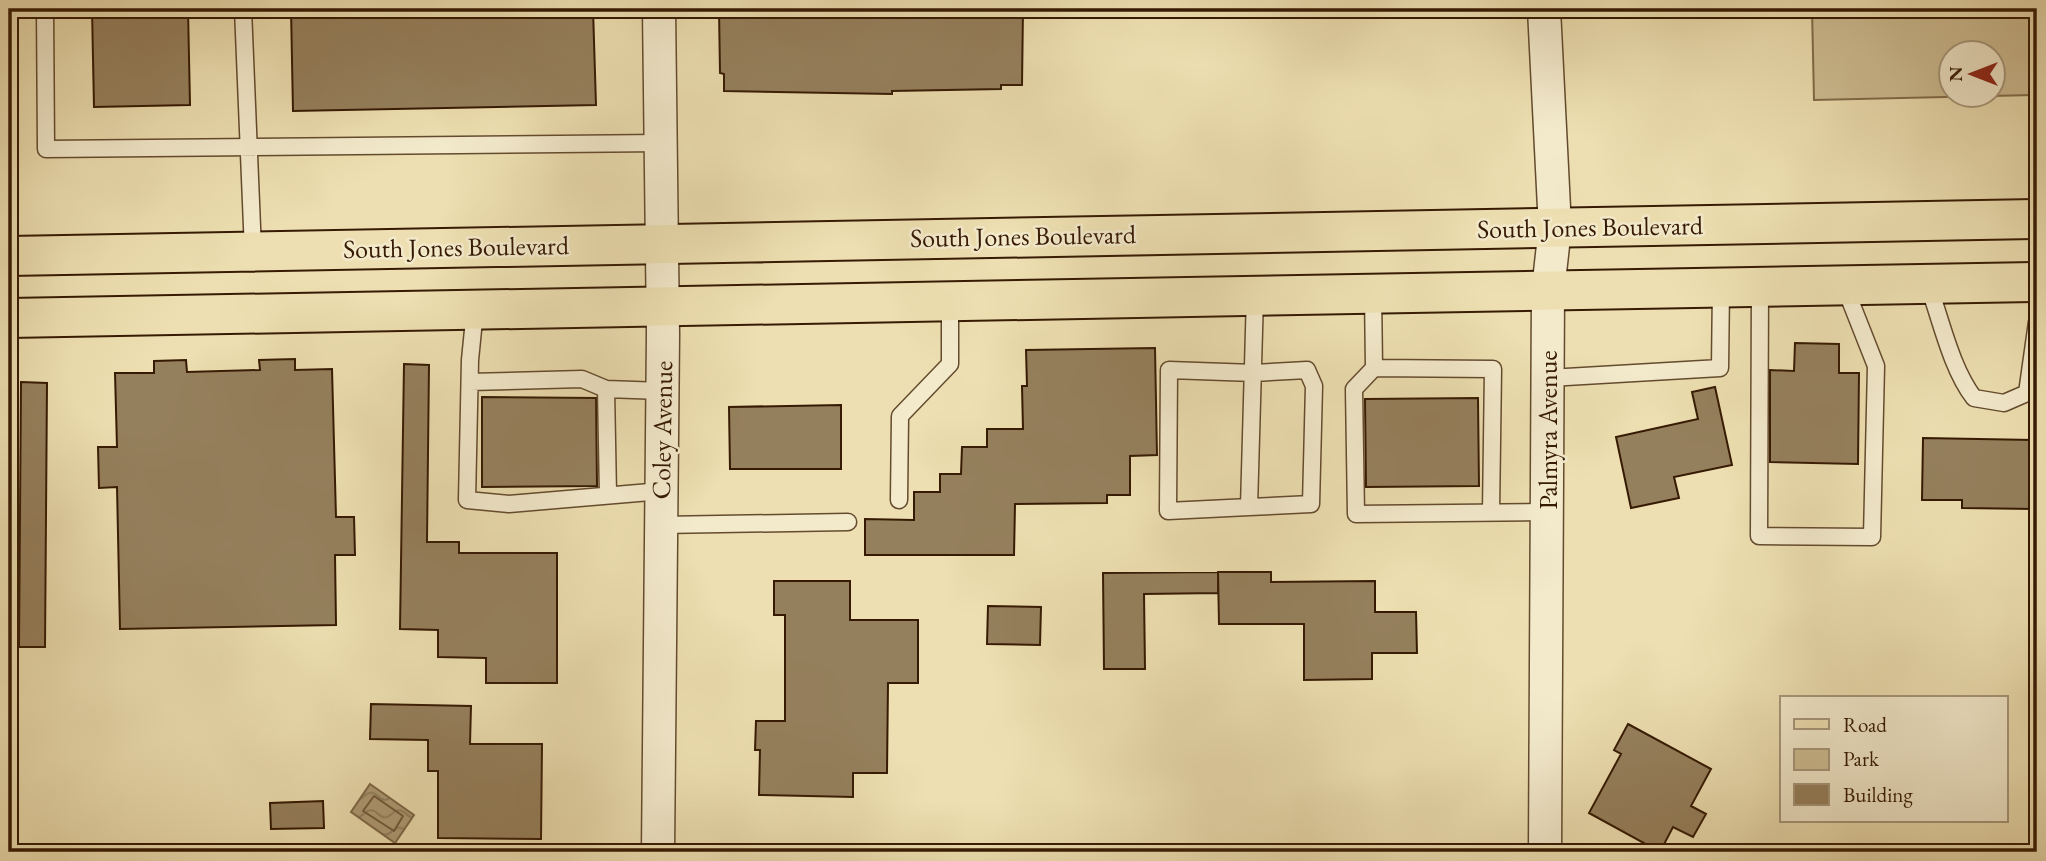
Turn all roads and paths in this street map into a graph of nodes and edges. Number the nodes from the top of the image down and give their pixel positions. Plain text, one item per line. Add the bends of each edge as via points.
1 (45, 9) edge
2 (243, 9) edge
3 (659, 9) edge
4 (1544, 9) edge
5 (661, 142) junction
6 (248, 148) junction
7 (2037, 219) edge
8 (1555, 228) junction
9 (663, 244) junction
10 (253, 251) junction
11 (9, 256) edge
12 (2037, 282) edge
13 (1928, 284) junction
14 (1844, 285) junction
15 (1760, 287) junction
16 (1721, 288) junction
17 (1548, 290) junction
18 (1373, 293) junction
19 (1255, 295) junction
20 (950, 300) junction
21 (663, 306) junction
22 (475, 309) junction
23 (9, 318) edge
24 (2037, 322) edge
25 (1374, 368) junction
26 (1254, 373) junction
27 (1549, 378) junction
28 (470, 382) junction
29 (606, 389) junction
30 (662, 391) junction
31 (662, 491) junction
32 (608, 495) junction
33 (900, 500) dead end
34 (1249, 507) junction
35 (1491, 513) junction
36 (1548, 513) junction
37 (848, 522) dead end
38 (661, 525) junction
39 (658, 852) edge
40 (1545, 852) edge

1 - 6 lane via 46,149
2 - 6 lane
3 - 5 street, Coley Avenue
4 - 8 street, Palmyra Avenue
5 - 6 lane
5 - 9 street, Coley Avenue
6 - 10 lane
7 - 8 main road, South Jones Boulevard
8 - 9 main road, South Jones Boulevard
8 - 17 street, Palmyra Avenue
9 - 10 main road, South Jones Boulevard
9 - 21 street, Coley Avenue
10 - 11 main road, South Jones Boulevard
12 - 13 main road
13 - 14 main road
13 - 24 lane via 1959,378 1974,398 2004,403 2026,393
14 - 15 main road
14 - 15 lane via 1876,366 1871,537 1759,536
15 - 16 main road
16 - 17 main road
16 - 27 lane via 1720,368
17 - 18 main road
17 - 27 street, Palmyra Avenue
18 - 19 main road
18 - 25 lane
19 - 20 main road
19 - 26 lane
20 - 21 main road
20 - 33 lane via 950,364 900,416
21 - 22 main road
21 - 30 street, Coley Avenue
22 - 23 main road
22 - 28 lane
25 - 35 lane via 1493,369
25 - 35 lane via 1354,389 1356,514
26 - 34 lane
26 - 34 lane via 1307,370 1314,386 1311,504
26 - 34 lane via 1169,370 1168,511
27 - 36 street, Palmyra Avenue
28 - 29 lane via 582,379
28 - 32 lane via 467,500 509,504
29 - 30 lane
29 - 32 lane
30 - 31 street, Coley Avenue
31 - 32 lane
31 - 38 street, Coley Avenue
35 - 36 lane
36 - 40 street, Palmyra Avenue
37 - 38 lane
38 - 39 street, Coley Avenue

